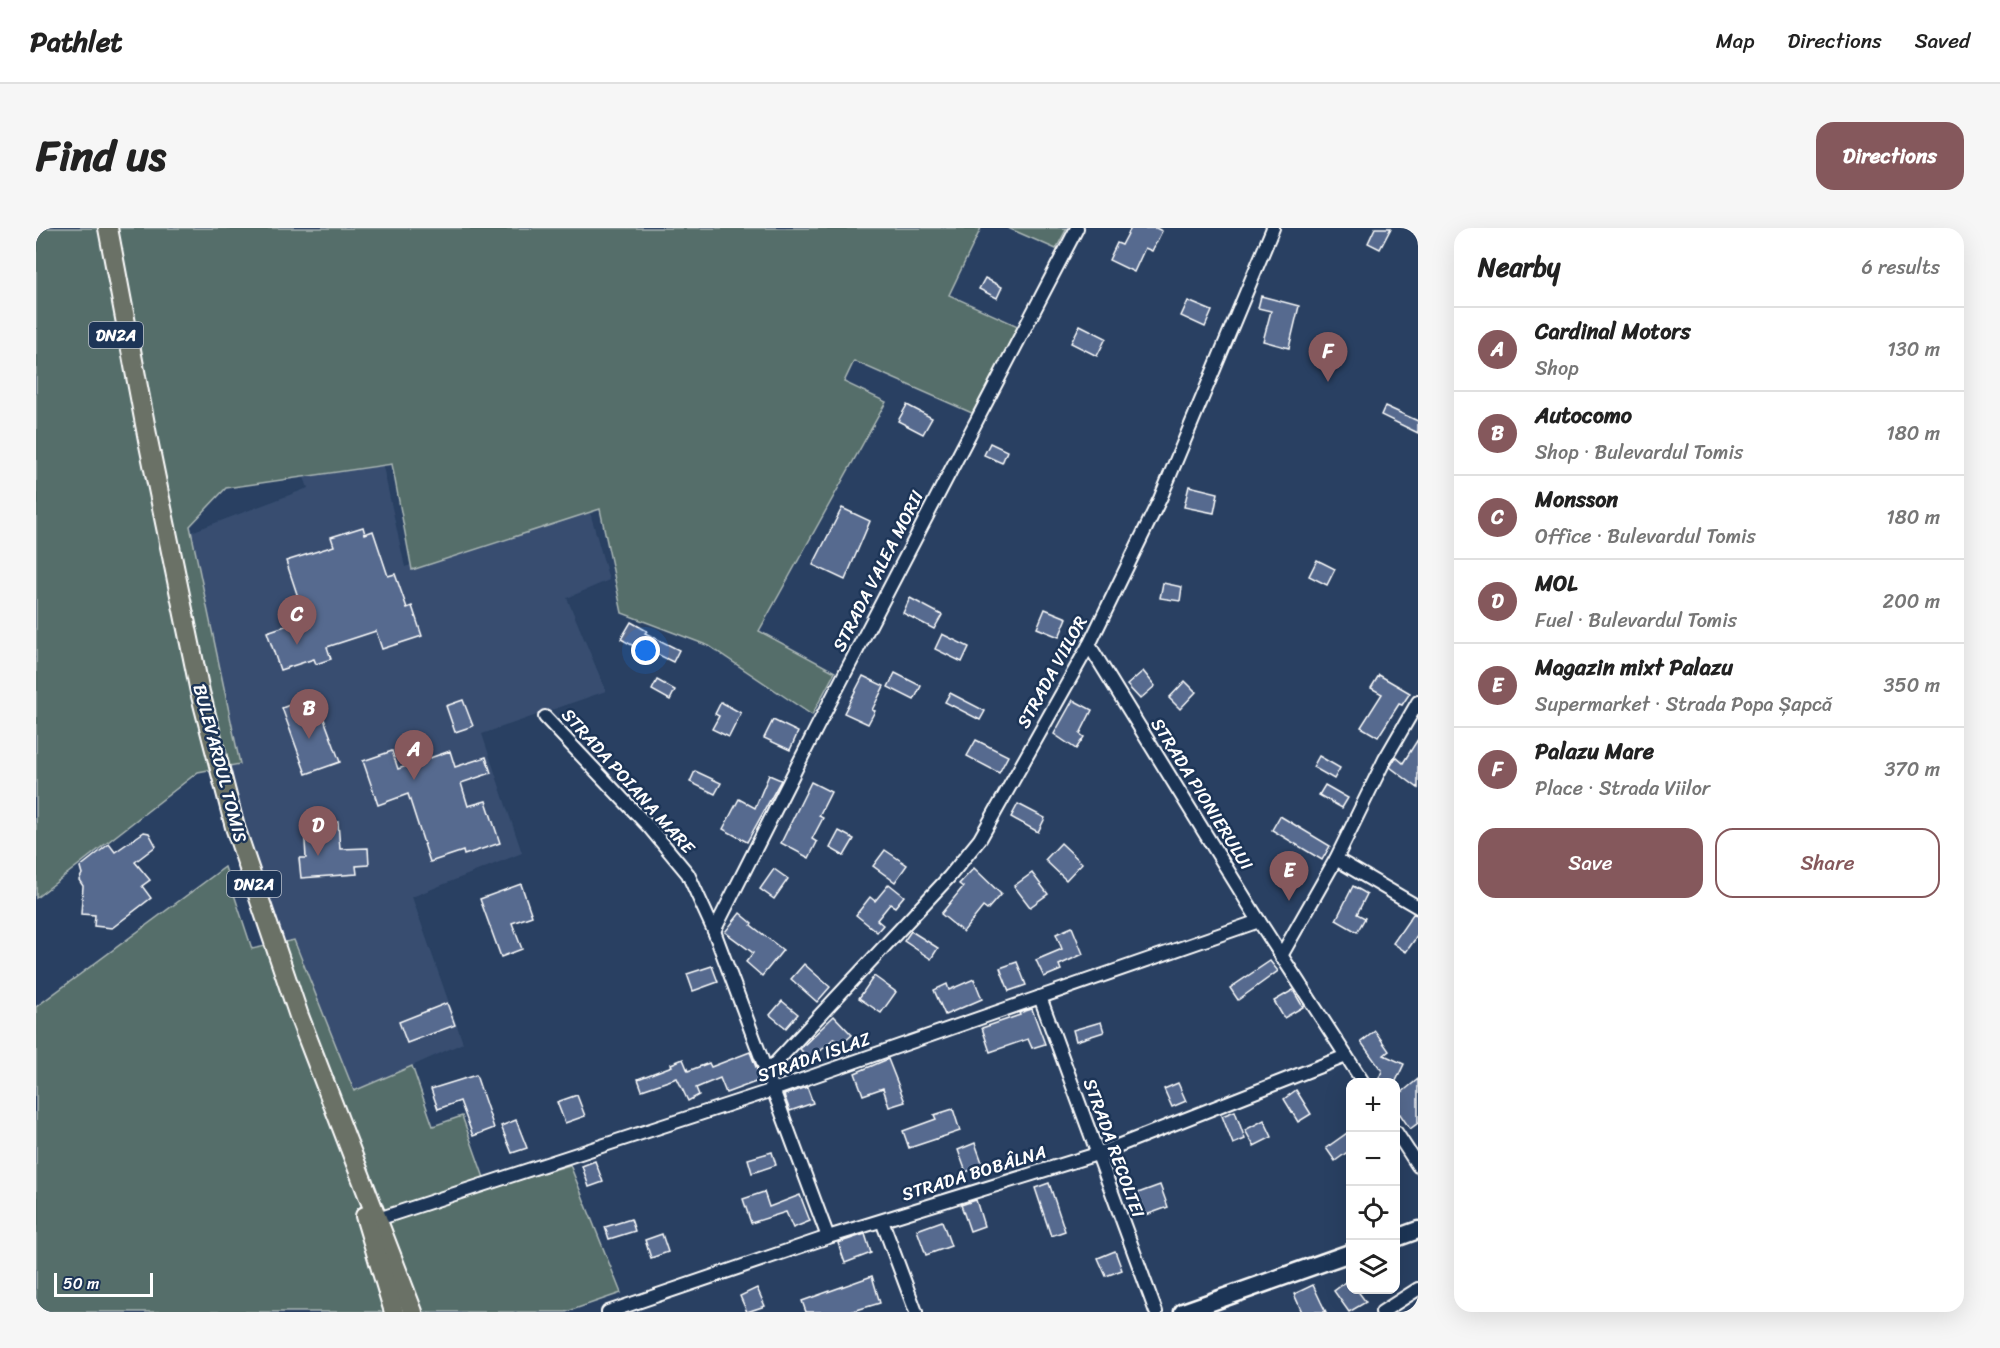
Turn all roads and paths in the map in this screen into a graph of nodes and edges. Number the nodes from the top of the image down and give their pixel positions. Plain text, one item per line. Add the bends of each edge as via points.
1 (95, 228) edge
2 (108, 228) edge
3 (1077, 228) edge
4 (1273, 228) edge
5 (1089, 645) junction
6 (1418, 702) edge
7 (545, 717) dead end
8 (1336, 859) junction
9 (1418, 907) edge
10 (1258, 921) junction
11 (714, 931) junction
12 (1281, 956) junction
13 (1040, 997) junction
14 (1346, 1056) junction
15 (766, 1072) junction
16 (1361, 1078) edge
17 (773, 1090) junction
18 (1400, 1139) edge
19 (1097, 1154) junction
20 (1418, 1166) edge
21 (378, 1219) junction
22 (882, 1221) junction
23 (1418, 1230) edge
24 (1400, 1236) edge
25 (828, 1237) junction
26 (1346, 1254) edge
27 (1418, 1289) edge
28 (394, 1312) edge
29 (413, 1312) edge
30 (608, 1312) edge
31 (916, 1312) edge
32 (1156, 1312) edge
33 (1183, 1312) edge
34 (1382, 1312) edge

1 - 28 main road, BULEVARDUL TOMIS / DN2A via 187,683 225,830 288,1020 366,1220
2 - 21 main road, BULEVARDUL TOMIS / DN2A via 200,692 235,827 299,1016
3 - 11 street, STRADA VALEA MORII
4 - 5 street, STRADA VIILOR via 1160,499
5 - 10 street, STRADA PIONIERULUI
5 - 15 street, STRADA VIILOR via 980,838 949,877
6 - 8 street
7 - 11 street, STRADA POIANA MARE via 688,874
8 - 9 street
8 - 12 street
10 - 12 street, STRADA PIONIERULUI
10 - 13 street, STRADA ISLAZ
11 - 15 street, STRADA POIANA MARE
12 - 14 street, STRADA PIONIERULUI
13 - 17 street, STRADA ISLAZ
13 - 19 street, STRADA RECOLTEI
14 - 16 street, STRADA PIONIERULUI
14 - 19 street, STRADA BOBÂLNA
15 - 17 street, STRADA POIANA MARE
17 - 21 street, STRADA ISLAZ
17 - 25 street, STRADA POIANA MARE
18 - 20 street
19 - 22 street, STRADA BOBÂLNA
19 - 32 street, STRADA RECOLTEI
21 - 29 main road, BULEVARDUL TOMIS / DN2A
22 - 25 street, STRADA BOBÂLNA
22 - 31 street
23 - 24 street
25 - 30 street, STRADA BOBÂLNA
26 - 33 street
27 - 34 street

